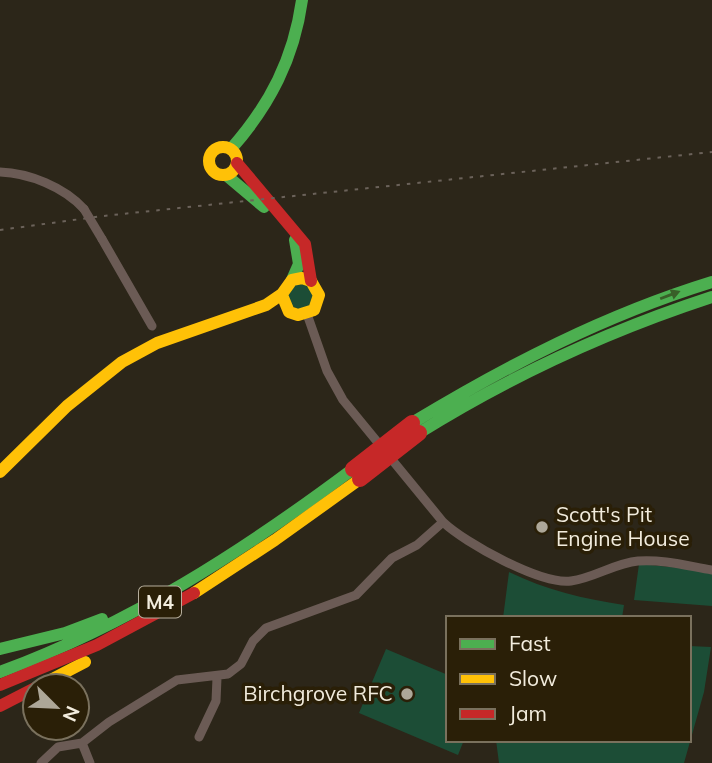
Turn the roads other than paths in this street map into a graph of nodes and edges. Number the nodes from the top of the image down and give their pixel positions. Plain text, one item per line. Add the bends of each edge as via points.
1 (302, 0) edge
2 (231, 162) junction
3 (0, 172) edge
4 (292, 280) junction
5 (311, 281) junction
6 (712, 282) edge
7 (282, 295) junction
8 (712, 297) edge
9 (307, 314) junction
10 (152, 326) dead end
11 (416, 428) junction
12 (0, 472) edge
13 (357, 474) junction
14 (305, 506) junction
15 (443, 522) junction
16 (712, 569) edge
17 (170, 609) junction
18 (0, 649) edge
19 (0, 672) edge
20 (65, 672) edge
21 (216, 678) junction
22 (0, 685) edge
23 (21, 695) edge
24 (0, 706) edge
25 (199, 737) dead end
26 (82, 743) junction
27 (41, 763) edge
28 (90, 763) edge

1 - 2 main road via 283,76
2 - 4 main road via 299,247 299,264
2 - 5 main road via 297,231 305,244
3 - 10 street, bridge via 37,180 84,209
4 - 5 main road
4 - 7 main road
5 - 9 main road via 317,287 318,303
11 -> 6 main road, M4 via 497,371 533,353 594,325
7 - 9 main road via 289,312
7 - 12 main road via 248,315 189,330 142,350 75,402
8 - 11 main road, M4 via 593,338
9 - 15 street via 327,371 344,400
11 - 13 main road, M4, bridge
13 - 14 main road, M4
13 - 17 main road, M4 via 279,540
14 - 18 main road, M4 via 240,549 106,618
14 - 19 main road, M4 via 164,600 55,652
15 - 16 street via 460,538 541,579 574,581 634,561
15 - 21 street via 417,545 392,558 356,595 312,617 266,628 241,664
17 - 20 main road, M4
17 - 22 main road, M4 via 59,663
21 - 25 street via 216,701
21 - 26 street via 177,680 160,688
23 - 24 main road, M4
26 - 27 street via 58,747
26 - 28 street

